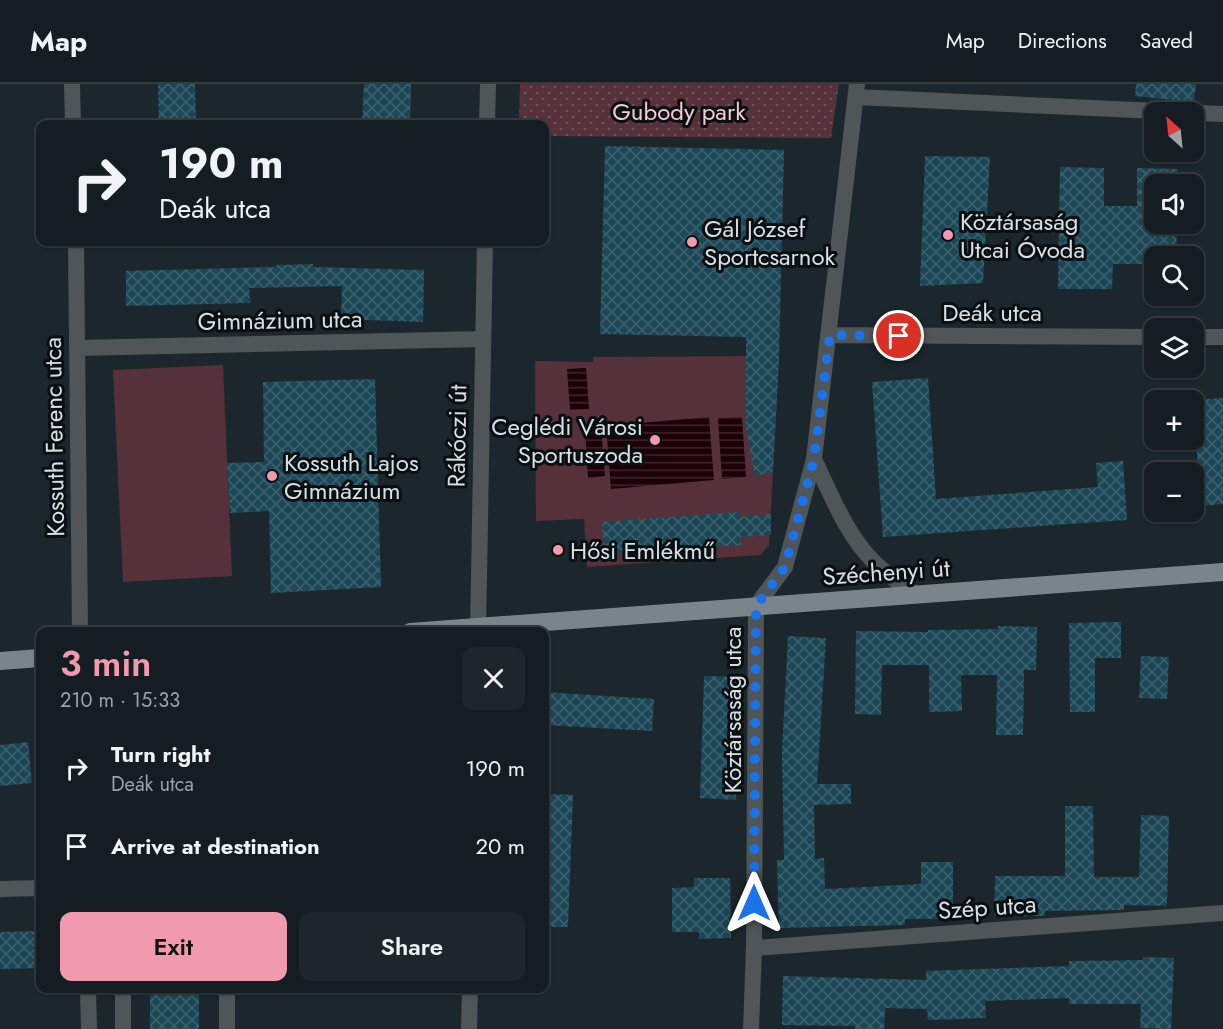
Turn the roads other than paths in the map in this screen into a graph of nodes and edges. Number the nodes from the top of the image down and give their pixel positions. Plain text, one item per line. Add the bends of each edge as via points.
1 (72, 84) edge
2 (488, 84) edge
3 (857, 91) edge
4 (1223, 114) edge
5 (73, 120) edge
6 (488, 120) edge
7 (76, 246) edge
8 (485, 246) edge
9 (830, 335) junction
10 (1144, 337) edge
11 (1204, 337) edge
12 (1223, 338) edge
13 (483, 339) junction
14 (77, 348) junction
15 (814, 459) junction
16 (1223, 572) edge
17 (915, 594) junction
18 (756, 606) junction
19 (80, 627) edge
20 (478, 627) edge
21 (502, 627) edge
22 (36, 658) edge
23 (0, 661) edge
24 (36, 888) edge
25 (0, 889) edge
26 (1223, 913) edge
27 (754, 948) junction
28 (88, 993) edge
29 (123, 993) edge
30 (227, 993) edge
31 (470, 993) edge
32 (89, 1029) edge
33 (123, 1029) edge
34 (227, 1029) edge
35 (470, 1029) edge
36 (751, 1029) edge

1 - 5 street
2 - 6 street
3 - 4 street
3 - 9 street, Köztársaság utca
7 - 14 street, Kossuth Ferenc utca
8 - 13 street, Rákóczi út
9 - 10 street, Deák utca
9 - 15 street, Köztársaság utca
11 - 12 street
13 - 14 street, Gimnázium utca
13 - 20 street, Rákóczi út
14 - 19 street, Kossuth Ferenc utca
15 - 17 street via 848,528 884,572
15 - 18 street, Köztársaság utca via 785,567
16 - 17 main road, Széchenyi út
17 - 18 main road, Széchenyi út
18 - 21 main road, Széchenyi út
18 - 27 street, Köztársaság utca
22 - 23 main road
24 - 25 street
26 - 27 street, Szép utca
27 - 36 street, Köztársaság utca
28 - 32 street
29 - 33 street
30 - 34 street
31 - 35 street

